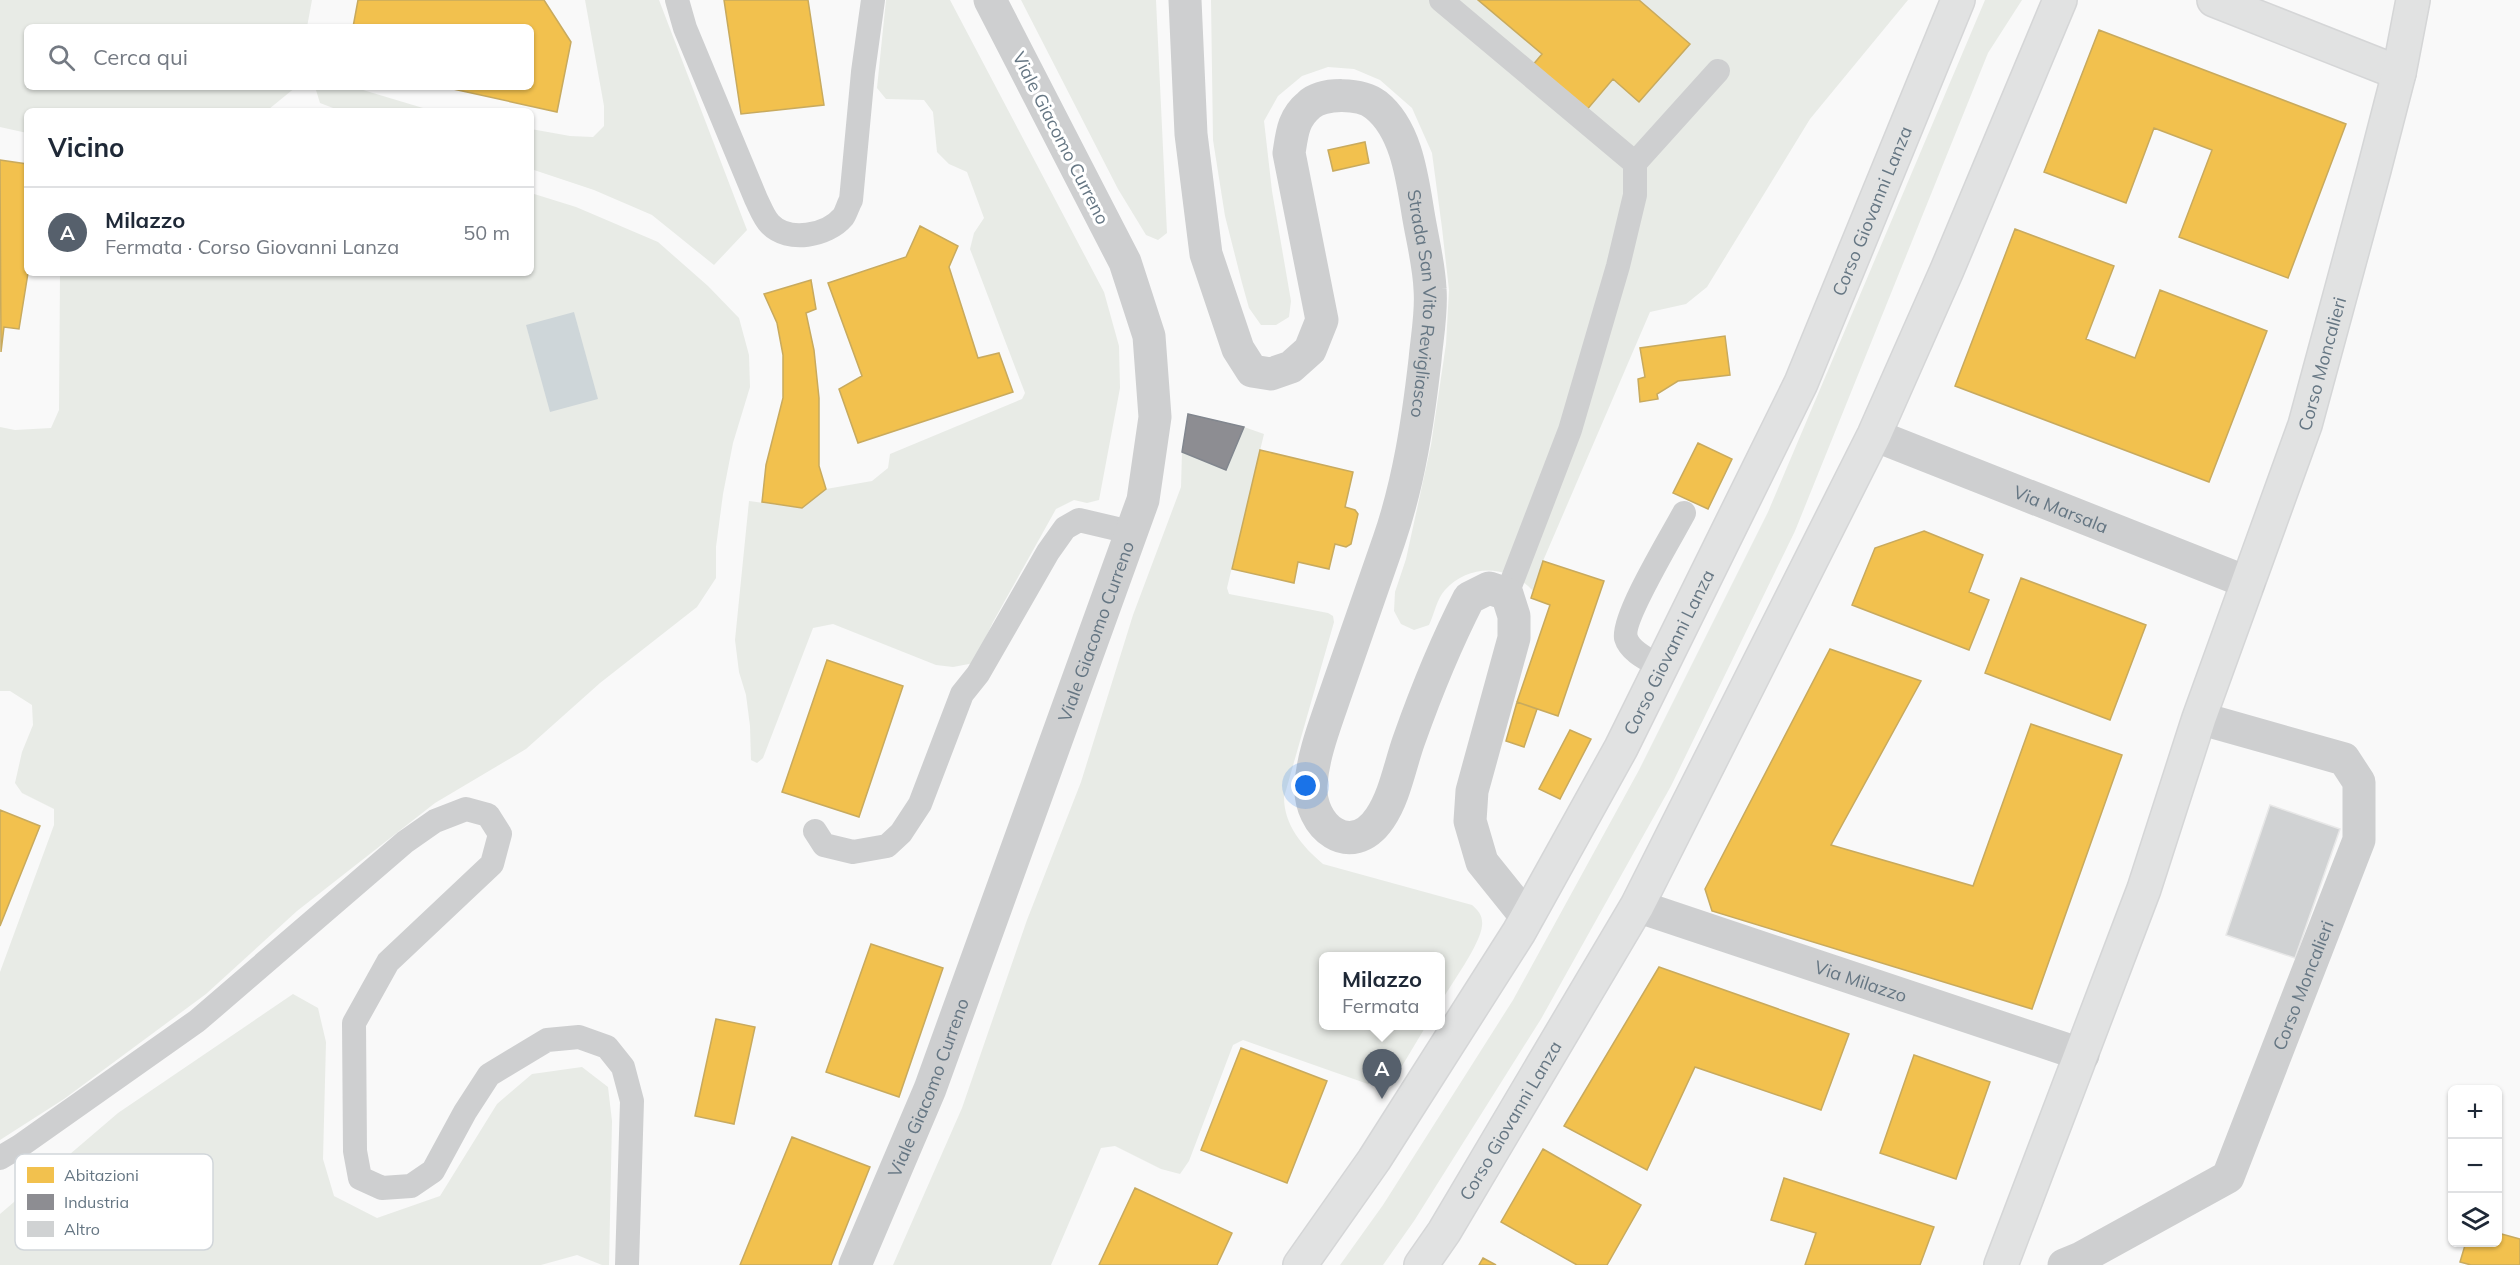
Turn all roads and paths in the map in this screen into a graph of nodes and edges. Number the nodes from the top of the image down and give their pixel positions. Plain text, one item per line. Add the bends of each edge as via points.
1 (676, 0) edge
2 (873, 0) edge
3 (990, 0) edge
4 (1185, 0) edge
5 (1442, 0) edge
6 (1958, 0) edge
7 (2060, 0) edge
8 (2214, 0) edge
9 (2413, 0) edge
10 (1718, 71) dead end
11 (2399, 73) junction
12 (1635, 164) junction
13 (1874, 435) junction
14 (1684, 513) dead end
15 (1130, 532) junction
16 (2249, 583) junction
17 (1507, 594) junction
18 (1661, 667) junction
19 (2199, 718) junction
20 (815, 831) dead end
21 (1637, 906) junction
22 (1527, 918) junction
23 (2083, 1055) junction
24 (10, 1152) edge
25 (0, 1177) edge
26 (2073, 1261) edge
27 (627, 1265) edge
28 (855, 1265) edge
29 (1300, 1265) edge
30 (1421, 1265) edge
31 (2001, 1265) edge

1 - 2 lane via 756,199 769,223 796,235 827,229 843,217 850,200
3 - 15 street, Viale Giacomo Curreno via 1125,262 1149,336 1155,417 1143,500
4 - 17 street, Strada San Vito Revigliasco via 1191,134 1206,254 1238,349 1251,370 1271,374 1291,368 1310,350 1322,320 1289,153 1293,124 1310,103 1342,95 1372,102 1390,118 1408,160 1415,197 1430,290 1419,411 1399,508 1320,742 1311,784 1318,819 1333,834 1352,838 1366,835 1382,816 1409,740 1469,598 1489,588
5 - 12 lane
6 - 18 street, Corso Giovanni Lanza via 1801,383
7 - 13 street, Corso Giovanni Lanza
8 - 11 street
9 - 11 street, Corso Moncalieri
10 - 12 lane
11 - 16 street, Corso Moncalieri via 2305,425
12 - 17 lane via 1635,195 1628,225 1570,430
13 - 16 street, Via Marsala
13 - 21 street, Corso Giovanni Lanza
14 - 18 lane via 1625,629 1632,649
15 - 20 lane via 1079,520 1065,528 978,674 962,694 920,804 901,834 887,846 853,852 824,845
15 - 28 street, Viale Giacomo Curreno via 930,1089
16 - 19 street, Corso Moncalieri
17 - 22 street via 1514,616 1514,638 1472,791 1470,821 1482,862
18 - 22 street, Corso Giovanni Lanza
19 - 23 street, Corso Moncalieri via 2144,889
19 - 26 street, Corso Moncalieri via 2344,759 2359,782 2359,840 2228,1177
21 - 23 street, Via Milazzo
21 - 30 street, Corso Giovanni Lanza
22 - 29 street, Corso Giovanni Lanza via 1374,1160
23 - 31 street, Corso Moncalieri
24 - 25 lane
24 - 27 lane via 197,1022 405,842 435,821 466,809 488,814 500,834 492,864 388,962 354,1023 355,1151 360,1178 382,1188 411,1186 433,1171 489,1075 547,1040 579,1037 607,1047 623,1067 632,1101

